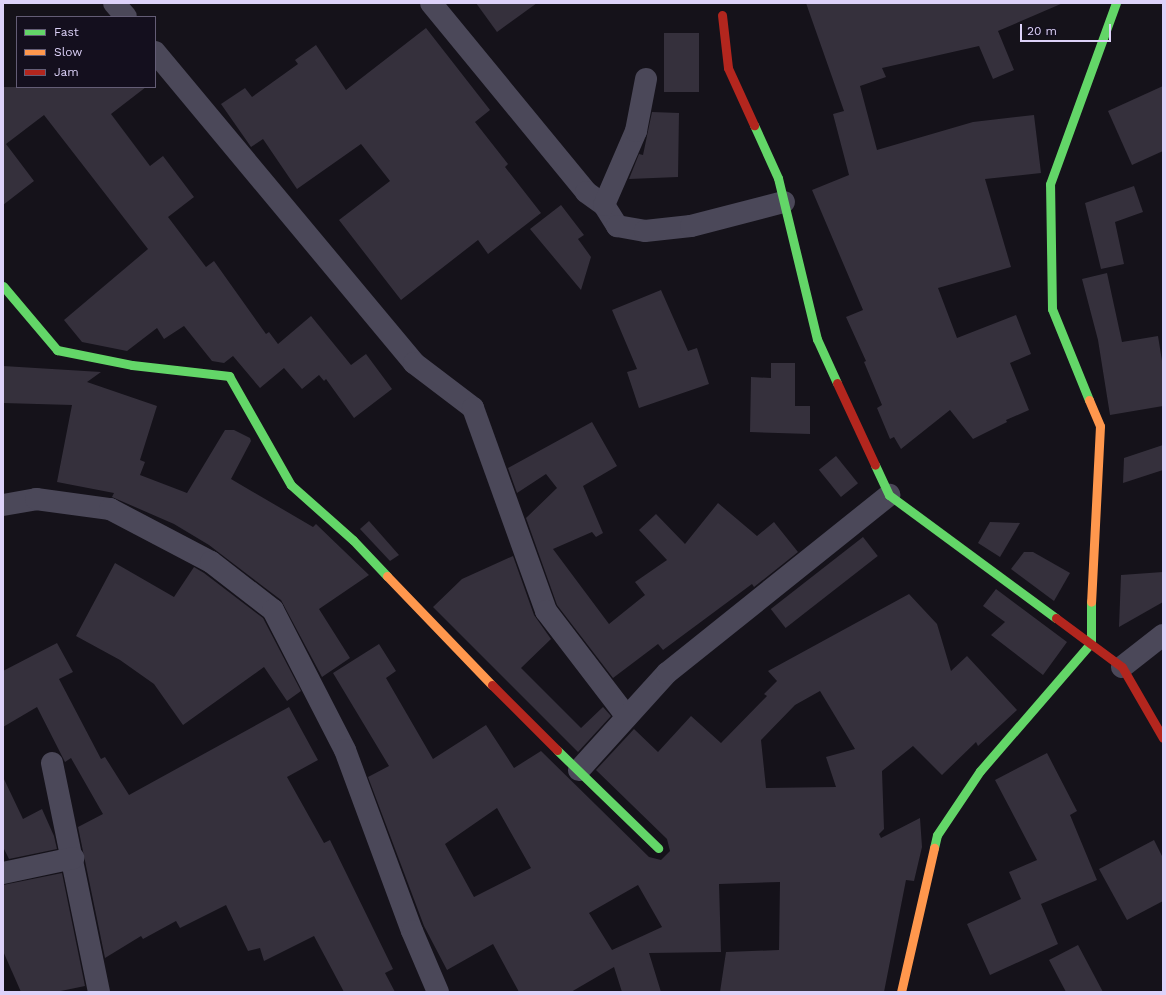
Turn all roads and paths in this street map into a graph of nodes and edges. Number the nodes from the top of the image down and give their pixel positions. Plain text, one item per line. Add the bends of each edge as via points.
1 (114, 3) edge
2 (431, 3) edge
3 (1116, 3) edge
4 (722, 15) dead end
5 (125, 16) edge
6 (156, 53) edge
7 (646, 79) dead end
8 (784, 202) junction
9 (604, 205) junction
10 (3, 286) edge
11 (888, 495) junction
12 (3, 505) edge
13 (1163, 635) edge
14 (1091, 644) junction
15 (1122, 667) junction
16 (627, 717) junction
17 (1163, 738) edge
18 (52, 763) dead end
19 (579, 770) junction
20 (658, 848) dead end
21 (73, 858) junction
22 (3, 873) edge
23 (99, 992) edge
24 (438, 992) edge
25 (901, 992) edge

1 - 5 street
2 - 9 street via 586,192
3 - 14 street via 1050,184 1052,309 1100,426 1092,552
4 - 8 street via 728,68 778,178
6 - 16 street via 414,363 473,408 546,612
7 - 9 street via 636,131
8 - 9 street via 691,226 646,231 617,226
8 - 11 street via 818,340
10 - 19 street via 57,350 132,365 229,376 291,486 353,540 463,657
11 - 14 street
11 - 16 street via 667,673
12 - 24 street via 36,499 110,509 211,562 274,610 345,750 412,931
13 - 15 street
14 - 15 street
14 - 25 street via 980,771 937,835
15 - 17 street
16 - 19 street
18 - 21 street
19 - 20 street
21 - 22 street
21 - 23 street

